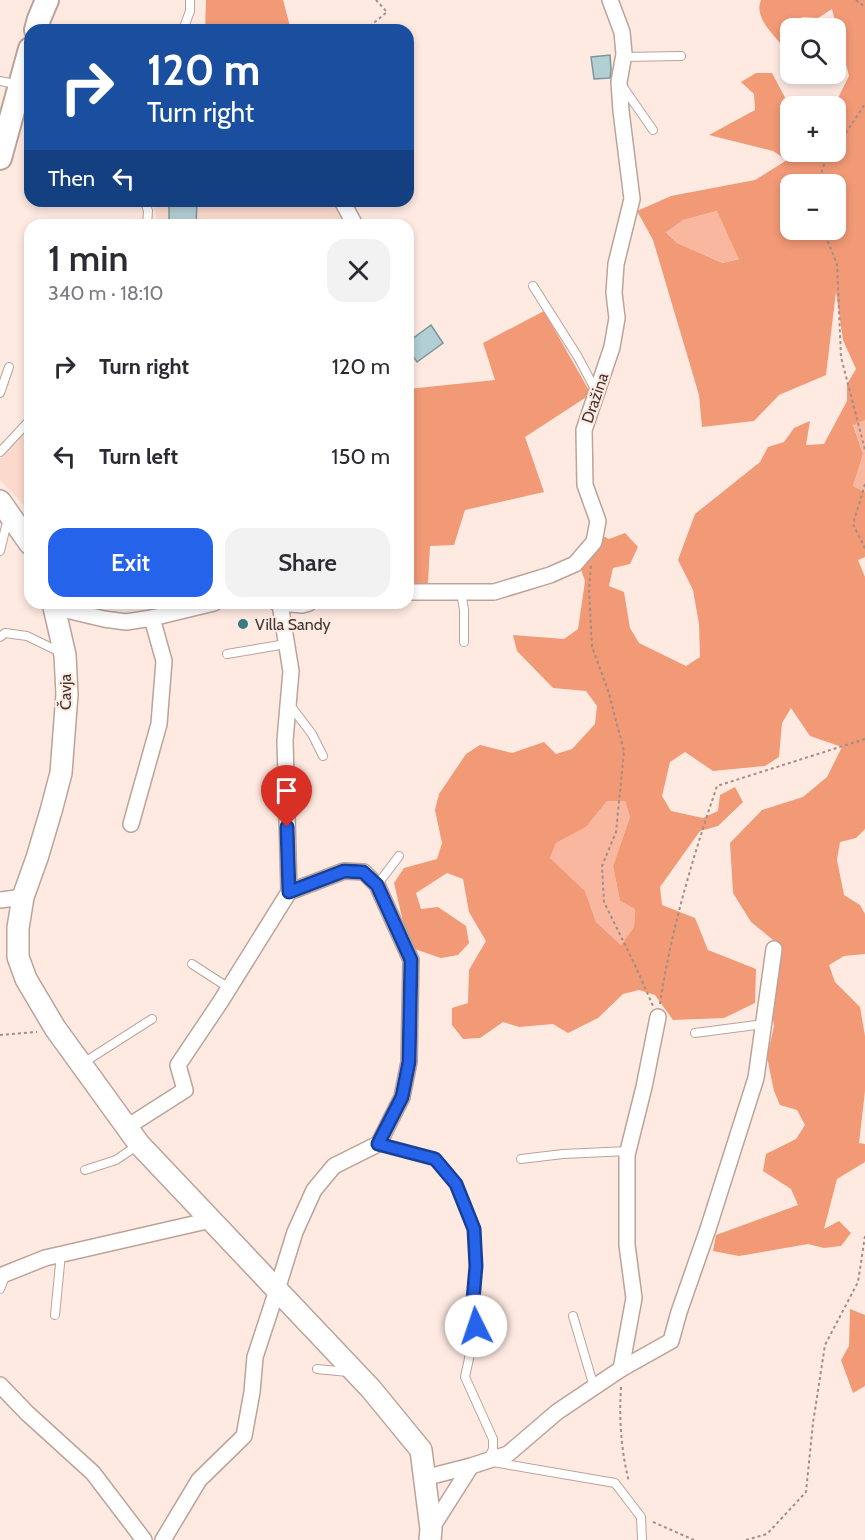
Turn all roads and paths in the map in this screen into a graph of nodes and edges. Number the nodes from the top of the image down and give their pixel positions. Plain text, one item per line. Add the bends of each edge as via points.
1 (47, 0) edge
2 (190, 0) edge
3 (376, 0) edge
4 (610, 0) edge
5 (855, 0) edge
6 (865, 7) edge
7 (38, 24) edge
8 (185, 24) edge
9 (372, 24) edge
10 (624, 56) junction
11 (681, 56) dead end
12 (24, 64) edge
13 (18, 79) edge
14 (619, 82) junction
15 (865, 104) edge
16 (653, 130) dead end
17 (846, 133) edge
18 (0, 158) edge
19 (827, 240) edge
20 (533, 286) dead end
21 (9, 366) dead end
22 (597, 392) junction
23 (0, 393) edge
24 (24, 426) edge
25 (865, 450) edge
26 (0, 452) edge
27 (865, 484) edge
28 (4, 507) edge
29 (24, 535) edge
30 (594, 542) junction
31 (865, 548) edge
32 (0, 551) edge
33 (414, 592) edge
34 (461, 592) junction
35 (55, 609) edge
36 (62, 609) edge
37 (189, 609) edge
38 (280, 609) edge
39 (152, 618) junction
40 (2, 639) edge
41 (464, 642) dead end
42 (286, 644) junction
43 (227, 654) dead end
44 (65, 655) junction
45 (288, 703) junction
46 (865, 739) edge
47 (323, 756) dead end
48 (131, 824) dead end
49 (399, 856) dead end
50 (377, 885) junction
51 (289, 892) junction
52 (23, 897) junction
53 (0, 900) edge
54 (774, 949) dead end
55 (192, 964) dead end
56 (229, 988) junction
57 (658, 1017) junction
58 (152, 1018) dead end
59 (764, 1024) junction
60 (55, 1028) junction
61 (695, 1033) dead end
62 (0, 1035) edge
63 (81, 1064) junction
64 (133, 1135) junction
65 (378, 1144) junction
66 (628, 1151) junction
67 (521, 1159) dead end
68 (86, 1170) dead end
69 (211, 1220) junction
70 (865, 1236) edge
71 (61, 1254) junction
72 (3, 1274) edge
73 (0, 1289) edge
74 (277, 1290) junction
75 (55, 1315) dead end
76 (573, 1316) dead end
77 (316, 1369) dead end
78 (621, 1369) junction
79 (356, 1372) junction
80 (0, 1385) edge
81 (594, 1387) junction
82 (487, 1461) junction
83 (471, 1466) junction
84 (424, 1478) junction
85 (635, 1509) junction
86 (641, 1517) junction
87 (431, 1535) edge
88 (140, 1539) edge
89 (163, 1540) edge
90 (642, 1540) edge
91 (694, 1540) edge
92 (746, 1540) edge

1 - 7 main road
2 - 8 lane
3 - 9 path via 387,12
4 - 10 street via 622,32
5 - 6 path
10 - 11 lane
10 - 14 street, Dražina
12 - 13 main road
13 - 18 main road
14 - 16 lane
14 - 22 street, Dražina via 633,199 616,264 617,318 612,347
15 - 17 path
19 - 25 path via 837,264 842,357
20 - 22 lane
21 - 23 lane
22 - 30 street, Dražina via 584,430 585,485 598,520
24 - 26 lane
27 - 31 path via 853,524
28 - 29 main road
28 - 32 lane
30 - 34 street via 575,564 550,575 494,592
30 - 57 path via 588,590 592,647 624,751 616,832 602,866 604,902
33 - 34 street
34 - 41 lane
35 - 44 main road, Čavja
36 - 39 street, Čavja via 86,610 126,622
37 - 39 street, Čavja
38 - 42 street
39 - 48 street via 165,661 159,724
40 - 44 lane via 5,633 27,636
42 - 43 lane
42 - 45 street via 291,671
44 - 52 main road, Čavja via 67,694 61,773
45 - 47 lane
45 - 51 street via 285,740
46 - 57 path via 717,786 691,863 665,968
49 - 50 lane
50 - 51 street via 363,872 344,871
50 - 65 street via 411,960 409,1062 402,1097
51 - 56 street
52 - 53 street
52 - 60 main road, Čavja via 18,957 26,979
54 - 59 street
55 - 56 lane
56 - 64 street via 178,1065 185,1090
57 - 66 street
58 - 63 lane
59 - 61 lane
59 - 78 street via 756,1078 671,1341
60 - 62 path
60 - 63 main road, Čavja
63 - 64 main road, Čavja
64 - 68 lane via 116,1160
64 - 69 main road, Čavja
65 - 74 street via 334,1166 314,1190 295,1232
65 - 82 lane via 435,1159 456,1184 474,1229 476,1326 465,1377 493,1439
66 - 67 lane
66 - 78 street via 627,1245 634,1298
69 - 71 street
69 - 74 main road, Čavja
70 - 92 path via 858,1282 825,1345 806,1492 767,1534
71 - 72 street
71 - 75 lane
72 - 73 lane
74 - 79 main road, Čavja
74 - 89 street via 255,1356 244,1436 199,1480
76 - 81 lane
77 - 79 lane
78 - 81 street
78 - 85 path via 619,1418
79 - 84 main road, Čavja via 421,1450
80 - 88 street via 93,1473
81 - 82 street via 557,1412 508,1454
82 - 83 street
82 - 85 lane via 615,1483
83 - 84 street
83 - 87 street
84 - 87 main road, Čavja
85 - 86 lane
86 - 90 lane
86 - 91 path

